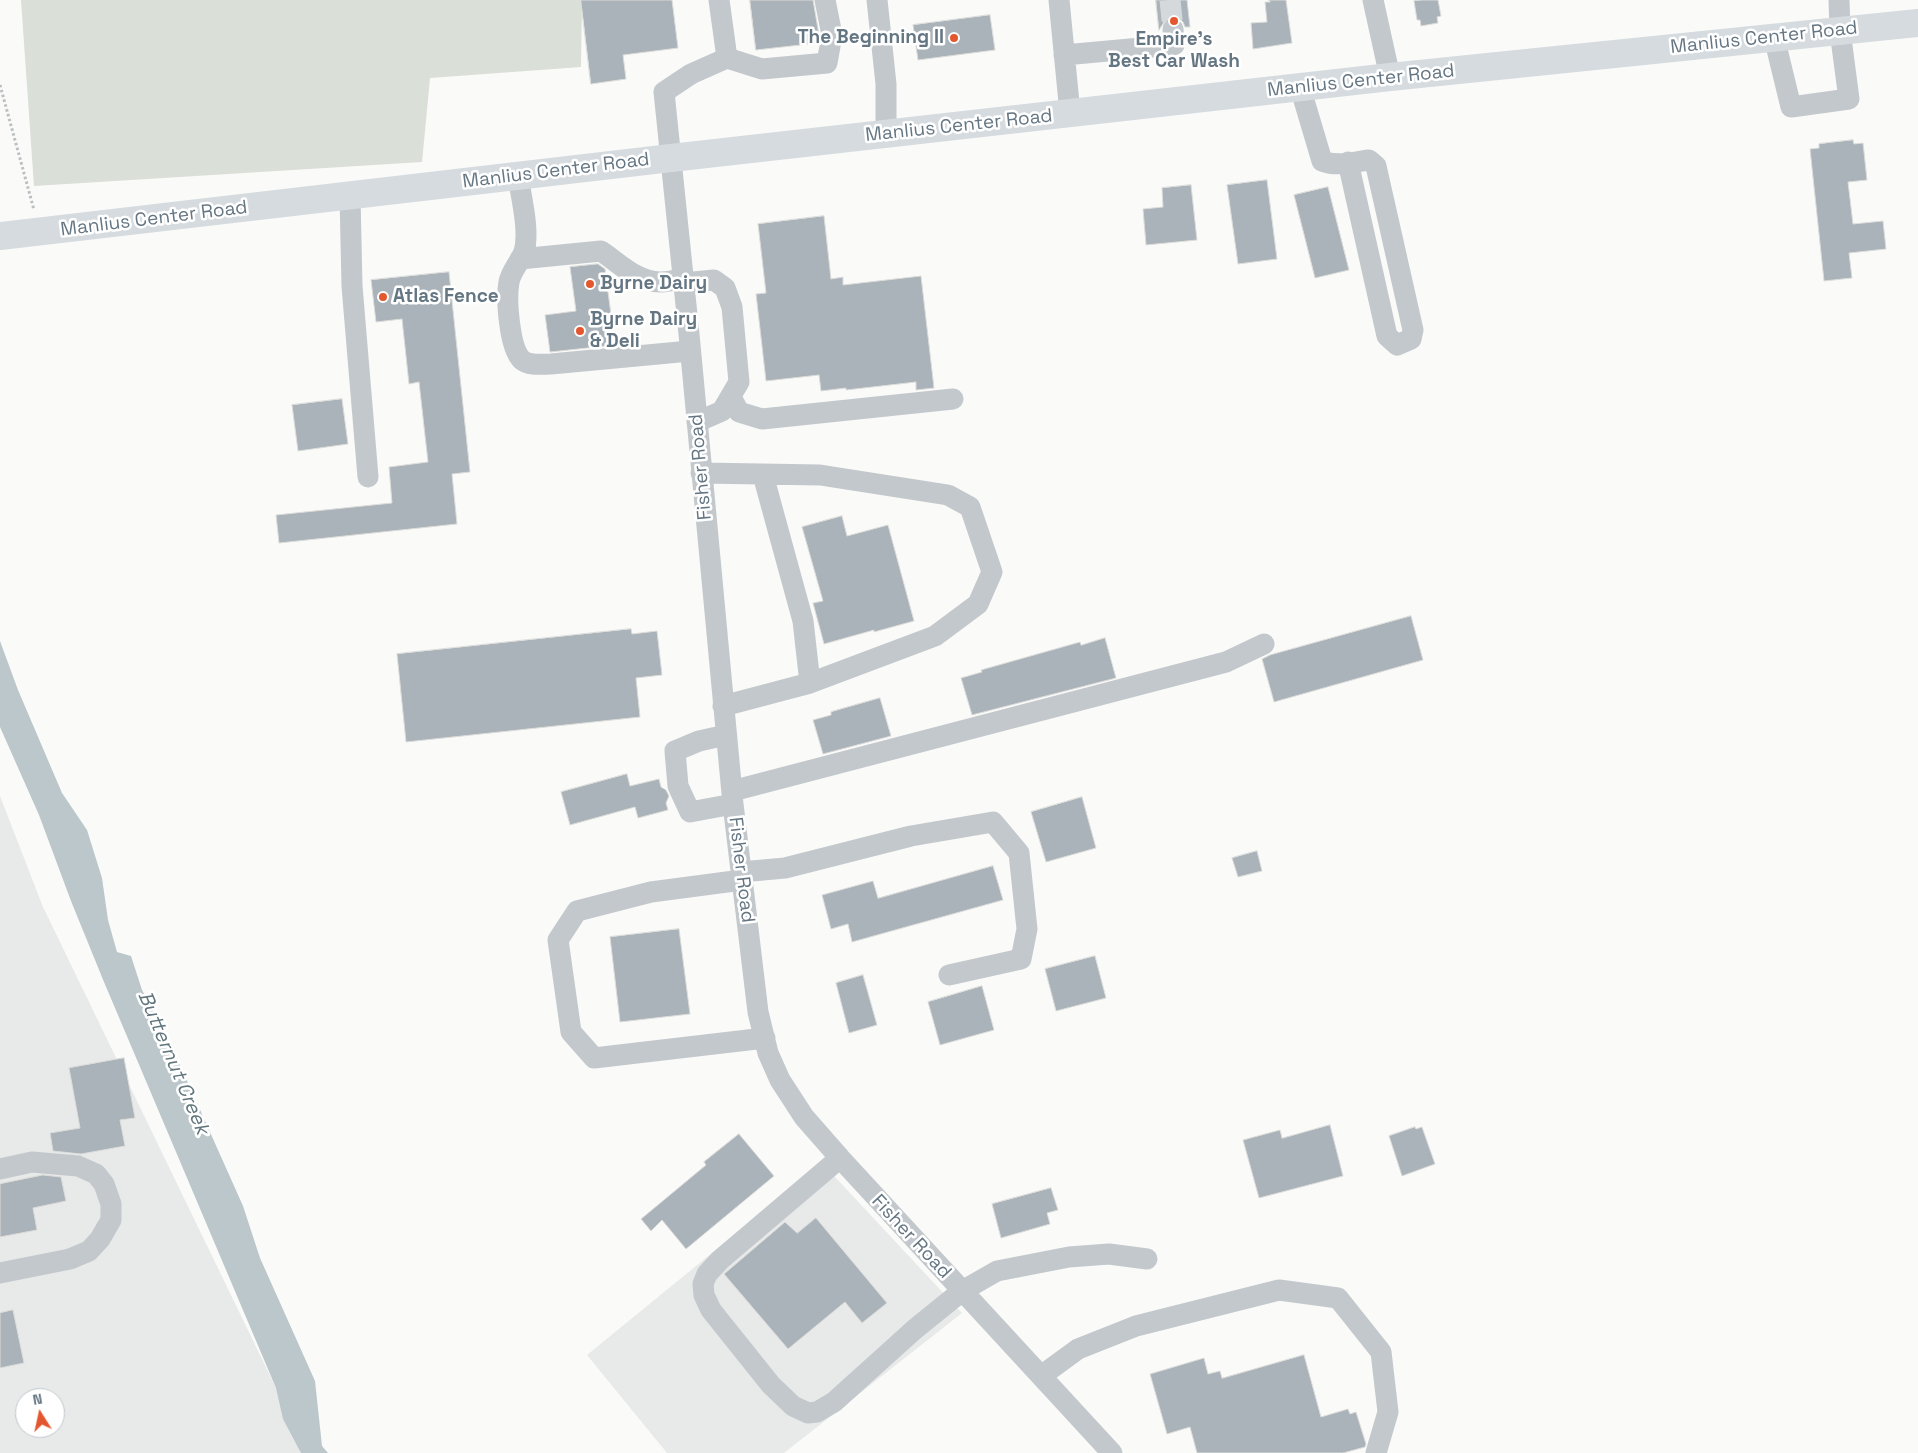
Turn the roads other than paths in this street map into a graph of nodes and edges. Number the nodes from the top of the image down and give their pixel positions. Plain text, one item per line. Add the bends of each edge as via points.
1 (719, 0) edge
2 (825, 0) edge
3 (877, 0) edge
4 (1059, 0) edge
5 (1373, 0) edge
6 (1839, 0) edge
7 (1918, 23) edge
8 (1173, 29) tunnel mouth
9 (1840, 30) junction
10 (1774, 38) junction
11 (1064, 55) junction
12 (727, 58) junction
13 (1390, 77) junction
14 (1300, 87) junction
15 (1070, 113) junction
16 (886, 134) junction
17 (670, 158) junction
18 (1348, 162) junction
19 (518, 176) junction
20 (350, 196) junction
21 (0, 236) edge
22 (520, 259) junction
23 (683, 281) junction
24 (690, 351) junction
25 (731, 397) junction
26 (953, 399) dead end
27 (697, 422) junction
28 (701, 473) junction
29 (763, 475) junction
30 (368, 477) dead end
31 (1264, 644) dead end
32 (810, 683) junction
33 (723, 706) junction
34 (726, 735) junction
35 (732, 797) junction
36 (742, 876) junction
37 (949, 975) dead end
38 (764, 1038) junction
39 (840, 1158) junction
40 (0, 1169) edge
41 (1147, 1259) dead end
42 (0, 1273) edge
43 (962, 1291) junction
44 (1041, 1376) junction
45 (1112, 1453) edge
46 (1376, 1453) edge

1 - 12 street
2 - 12 street via 832,35 828,63 762,69
3 - 16 street via 886,84
4 - 11 street
5 - 13 street
6 - 9 street
7 - 9 main road, Manlius Center Road
8 - 11 street via 1174,45
9 - 10 main road, Manlius Center Road
9 - 10 street via 1849,98 1791,108
10 - 13 main road, Manlius Center Road
11 - 15 street
12 - 17 street, Fisher Road via 691,74 664,92
13 - 14 main road, Manlius Center Road
14 - 15 main road, Manlius Center Road
14 - 18 street via 1322,161 1330,164
15 - 16 main road, Manlius Center Road
16 - 17 main road, Manlius Center Road
17 - 19 main road, Manlius Center Road
17 - 23 street, Fisher Road
18 - 18 street via 1369,160 1376,166 1413,330 1411,338 1397,344 1387,336
19 - 20 main road, Manlius Center Road
19 - 22 street via 526,232
20 - 21 main road, Manlius Center Road
20 - 30 street via 352,286
22 - 23 street via 601,251 646,280
22 - 24 street via 509,280 507,295 511,334 522,360 551,364
23 - 24 street, Fisher Road
23 - 25 street via 714,280 726,288 732,308 739,382
24 - 27 street, Fisher Road
25 - 26 street via 739,412 762,419
25 - 27 street via 722,410
27 - 28 street, Fisher Road
28 - 29 street
28 - 33 street, Fisher Road
29 - 32 street via 803,621
29 - 32 street via 820,476 948,495 970,507 992,572 978,604 935,636
31 - 35 street via 1226,662
32 - 33 street
33 - 34 street, Fisher Road
34 - 35 street, Fisher Road
34 - 35 street via 698,740 675,751 676,768 678,786 690,812
35 - 36 street, Fisher Road
36 - 37 street via 911,836 993,822 1019,853 1027,929 1021,959
36 - 38 street, Fisher Road
36 - 38 street via 651,892 577,911 558,940 559,949 571,1032 594,1058
38 - 39 street, Fisher Road via 780,1080 804,1117
39 - 43 street, Fisher Road
39 - 43 street via 720,1260 707,1274 703,1284 704,1296 711,1310 771,1384 793,1406 808,1413 825,1409
40 - 42 street via 32,1162 78,1166 96,1174 104,1184 111,1204 111,1220 89,1251
41 - 43 street via 1109,1254 1069,1256 997,1272
43 - 44 street, Fisher Road
44 - 45 street, Fisher Road
44 - 46 street via 1078,1349 1136,1326 1279,1290 1338,1298 1381,1352 1388,1412

